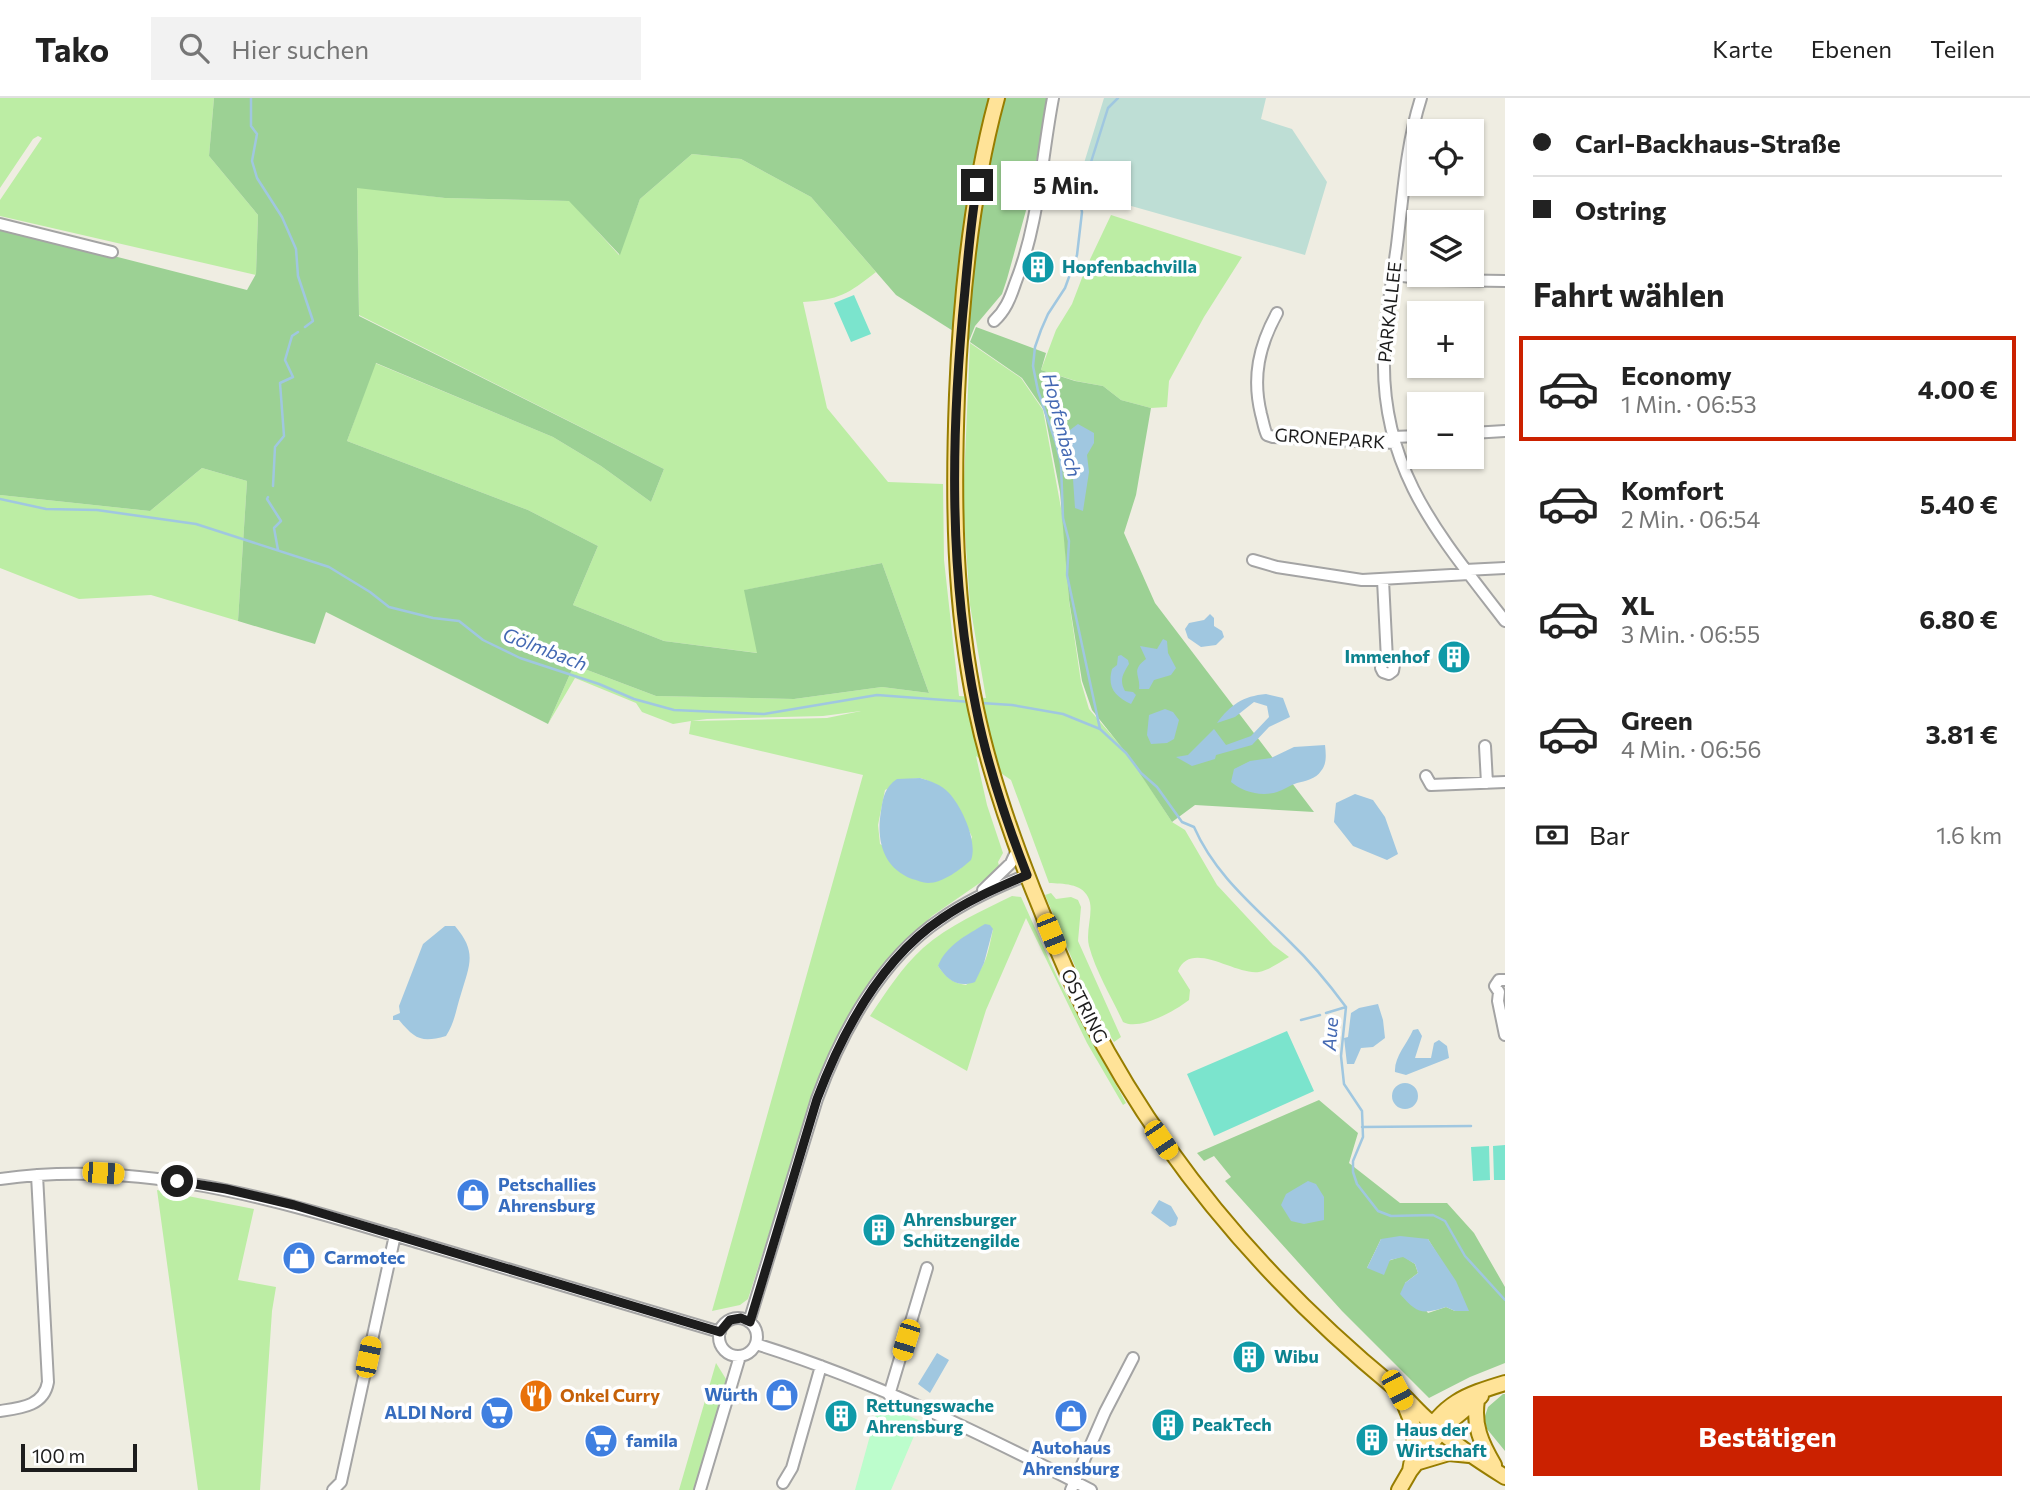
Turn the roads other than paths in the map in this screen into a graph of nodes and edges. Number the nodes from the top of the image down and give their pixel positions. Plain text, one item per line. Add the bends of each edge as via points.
1 (997, 98) edge
2 (1053, 98) edge
3 (1421, 98) edge
4 (0, 224) edge
5 (112, 252) dead end
6 (1393, 275) junction
7 (1505, 281) edge
8 (1277, 313) dead end
9 (994, 321) dead end
10 (1505, 431) edge
11 (1484, 432) edge
12 (1407, 438) edge
13 (1394, 440) junction
14 (1253, 560) dead end
15 (1505, 568) edge
16 (1467, 572) junction
17 (1383, 580) junction
18 (1505, 621) edge
19 (1387, 660) dead end
20 (1485, 746) dead end
21 (1426, 776) dead end
22 (1505, 782) edge
23 (1487, 783) junction
24 (1017, 850) junction
25 (1003, 872) junction
26 (1027, 875) junction
27 (976, 897) junction
28 (1505, 981) edge
29 (1502, 991) edge
30 (1505, 1035) edge
31 (37, 1175) junction
32 (0, 1179) edge
33 (394, 1235) junction
34 (927, 1268) dead end
35 (745, 1320) junction
36 (720, 1332) junction
37 (756, 1344) junction
38 (736, 1356) junction
39 (1133, 1358) dead end
40 (821, 1366) junction
41 (1505, 1383) edge
42 (1490, 1389) junction
43 (1402, 1394) junction
44 (889, 1395) junction
45 (1477, 1400) junction
46 (0, 1411) edge
47 (1439, 1425) junction
48 (1470, 1455) junction
49 (1414, 1464) junction
50 (1500, 1472) edge
51 (783, 1483) dead end
52 (1073, 1486) edge
53 (333, 1490) edge
54 (700, 1490) edge
55 (1091, 1490) edge
56 (1399, 1490) edge

1 - 24 main road, OSTRING via 974,201 959,349 956,525 975,706
2 - 9 street via 1039,200 1025,260 1006,309
3 - 6 street, PARKALLEE
4 - 5 street
6 - 7 street
6 - 13 street, PARKALLEE via 1384,371
8 - 13 street, GRONEPARK via 1262,345 1257,373 1258,402 1267,435
10 - 11 street
12 - 13 street
13 - 16 street, PARKALLEE via 1419,503
14 - 17 street via 1343,578
15 - 16 street
16 - 17 street
16 - 18 street, PARKALLEE
17 - 19 street
20 - 23 street
21 - 23 street via 1431,785
22 - 23 street
24 - 25 street
24 - 26 main road, OSTRING
25 - 26 street
25 - 27 street
26 - 27 street
26 - 43 main road, OSTRING via 1083,1007 1171,1154 1280,1284
27 - 35 street via 939,920 903,952 869,996 841,1045 823,1084 757,1298
28 - 29 street via 1496,981
29 - 30 street via 1497,1001
31 - 32 street
31 - 33 street via 103,1173 207,1185
31 - 46 street via 47,1390 39,1401
33 - 36 street
33 - 53 street via 341,1482
34 - 44 street
35 - 36 street via 726,1323
35 - 37 street via 757,1334
36 - 38 street via 723,1348
37 - 38 street via 748,1354
37 - 40 street
38 - 54 street
39 - 52 street
40 - 44 street
40 - 51 street via 792,1468
41 - 42 main road
42 - 45 main road
42 - 47 main road via 1459,1400
43 - 47 main road, OSTRING
43 - 49 main road via 1414,1428
44 - 52 street
45 - 47 main road
45 - 50 main road via 1476,1428
47 - 48 main road, OSTRING
47 - 49 main road
47 - 50 main road, OSTRING
48 - 49 main road via 1449,1453
48 - 50 main road, OSTRING
49 - 56 main road
52 - 55 street

